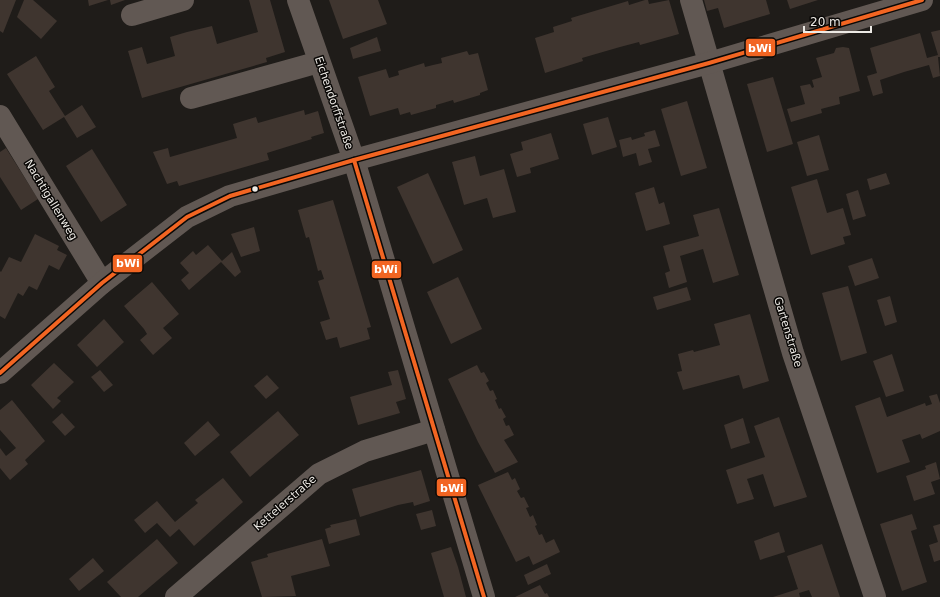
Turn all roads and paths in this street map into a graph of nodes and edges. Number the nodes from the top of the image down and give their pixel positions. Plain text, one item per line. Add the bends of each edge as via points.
1 (183, 0) edge
2 (298, 0) edge
3 (691, 0) edge
4 (922, 0) edge
5 (132, 15) dead end
6 (320, 62) junction
7 (709, 63) junction
8 (191, 98) dead end
9 (1, 120) edge
10 (354, 160) junction
11 (102, 283) junction
12 (0, 373) edge
13 (434, 430) junction
14 (176, 597) edge
15 (484, 597) edge
16 (875, 597) edge

1 - 5 street
2 - 6 street, Eichendorffstraße
3 - 7 street, Gartenstraße
4 - 7 street
6 - 8 street
6 - 10 street, Eichendorffstraße
7 - 10 street
7 - 16 street, Gartenstraße via 793,352
9 - 11 street, Nachtigallenweg
10 - 11 street via 230,196 187,217
10 - 13 street, Eichendorffstraße
11 - 12 street
13 - 14 street, Kettelerstraße via 365,451 319,474
13 - 15 street, Eichendorffstraße

